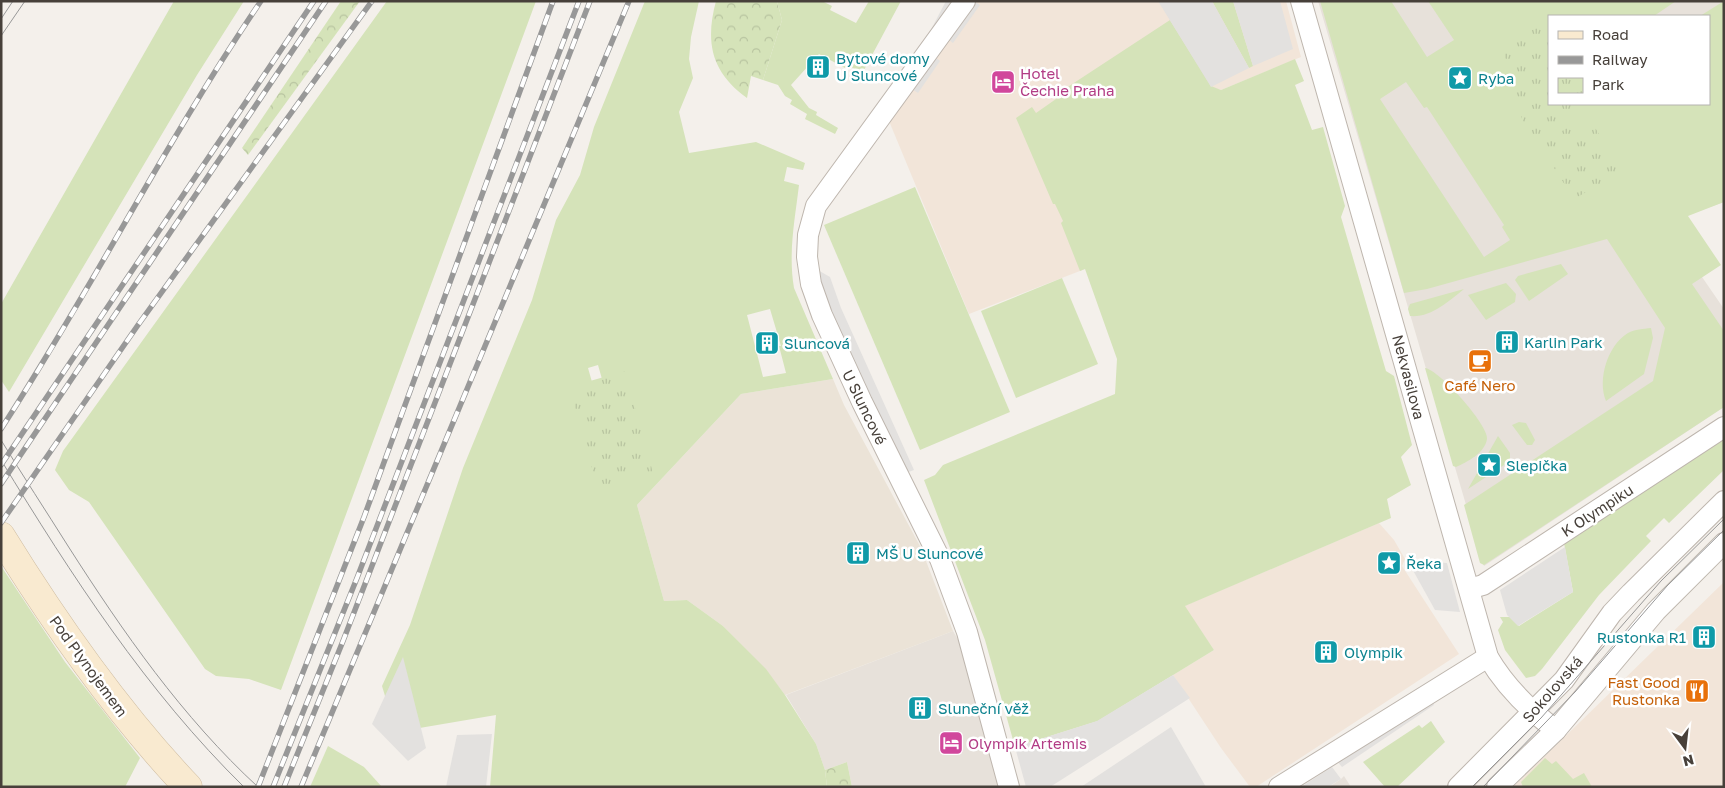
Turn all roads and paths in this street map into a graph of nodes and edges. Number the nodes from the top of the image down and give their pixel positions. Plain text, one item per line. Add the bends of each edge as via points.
1 (965, 1) edge
2 (1301, 1) edge
3 (1724, 427) edge
4 (1724, 501) edge
5 (1, 536) edge
6 (1724, 543) edge
7 (1469, 589) junction
8 (1488, 657) junction
9 (1534, 712) junction
10 (1556, 730) junction
11 (188, 787) edge
12 (1009, 787) edge
13 (1279, 787) edge
14 (1458, 787) edge
15 (1497, 787) edge

1 - 12 street, U Sluncové via 816,206 808,235 807,257 811,284 822,315 928,532 961,613
2 - 7 street, Nekvasilova
3 - 7 street, K Olympiku via 1483,586
4 - 9 street, Sokolovská via 1612,613 1564,680
5 - 11 main road, Pod Plynojemem via 93,673
6 - 10 street, Sokolovská via 1656,611
7 - 8 street, Nekvasilova
8 - 9 street, Nekvasilova via 1507,685
8 - 13 street
9 - 10 street, Nekvasilova
9 - 14 street, Sokolovská
10 - 15 street, Sokolovská

